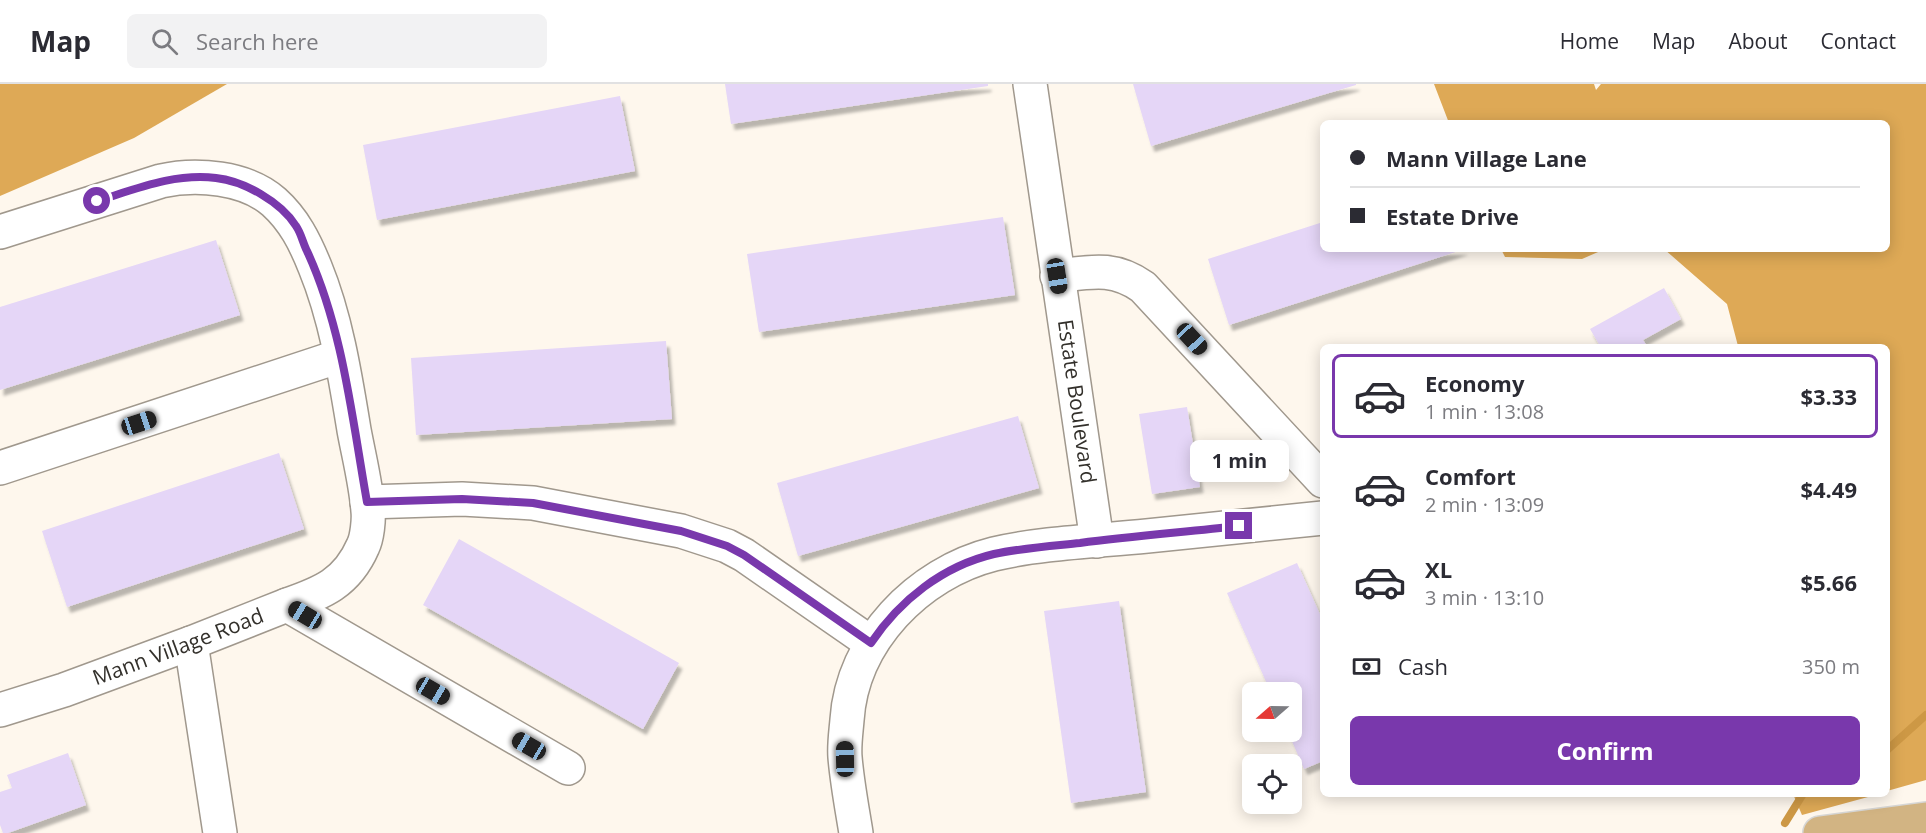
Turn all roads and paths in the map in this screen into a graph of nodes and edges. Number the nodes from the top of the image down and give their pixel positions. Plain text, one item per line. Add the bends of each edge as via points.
1 (1030, 84) edge
2 (0, 232) edge
3 (1057, 276) junction
4 (340, 356) junction
5 (0, 468) edge
6 (1320, 478) edge
7 (367, 502) junction
8 (1320, 518) edge
9 (1097, 541) junction
10 (287, 605) junction
11 (191, 643) junction
12 (871, 643) junction
13 (1, 705) edge
14 (568, 768) dead end
15 (1926, 819) edge
16 (220, 833) edge
17 (856, 833) edge
18 (1820, 833) edge

1 - 3 street, Estate Boulevard
2 - 4 street via 161,181 180,177 219,178 274,202 296,226 330,309
3 - 6 street via 1107,271 1143,287
3 - 9 street, Estate Boulevard
4 - 5 street
4 - 7 street
7 - 10 street via 366,537 352,567 326,590
7 - 12 street via 462,499 533,503 699,536 744,555
8 - 9 street
9 - 12 street via 1005,552 957,568 902,605
10 - 11 street, Mann Village Road
10 - 14 street, Mann Village Road
11 - 13 street, Mann Village Road via 64,690
11 - 16 street
12 - 17 street via 847,720 845,759
15 - 18 main road

